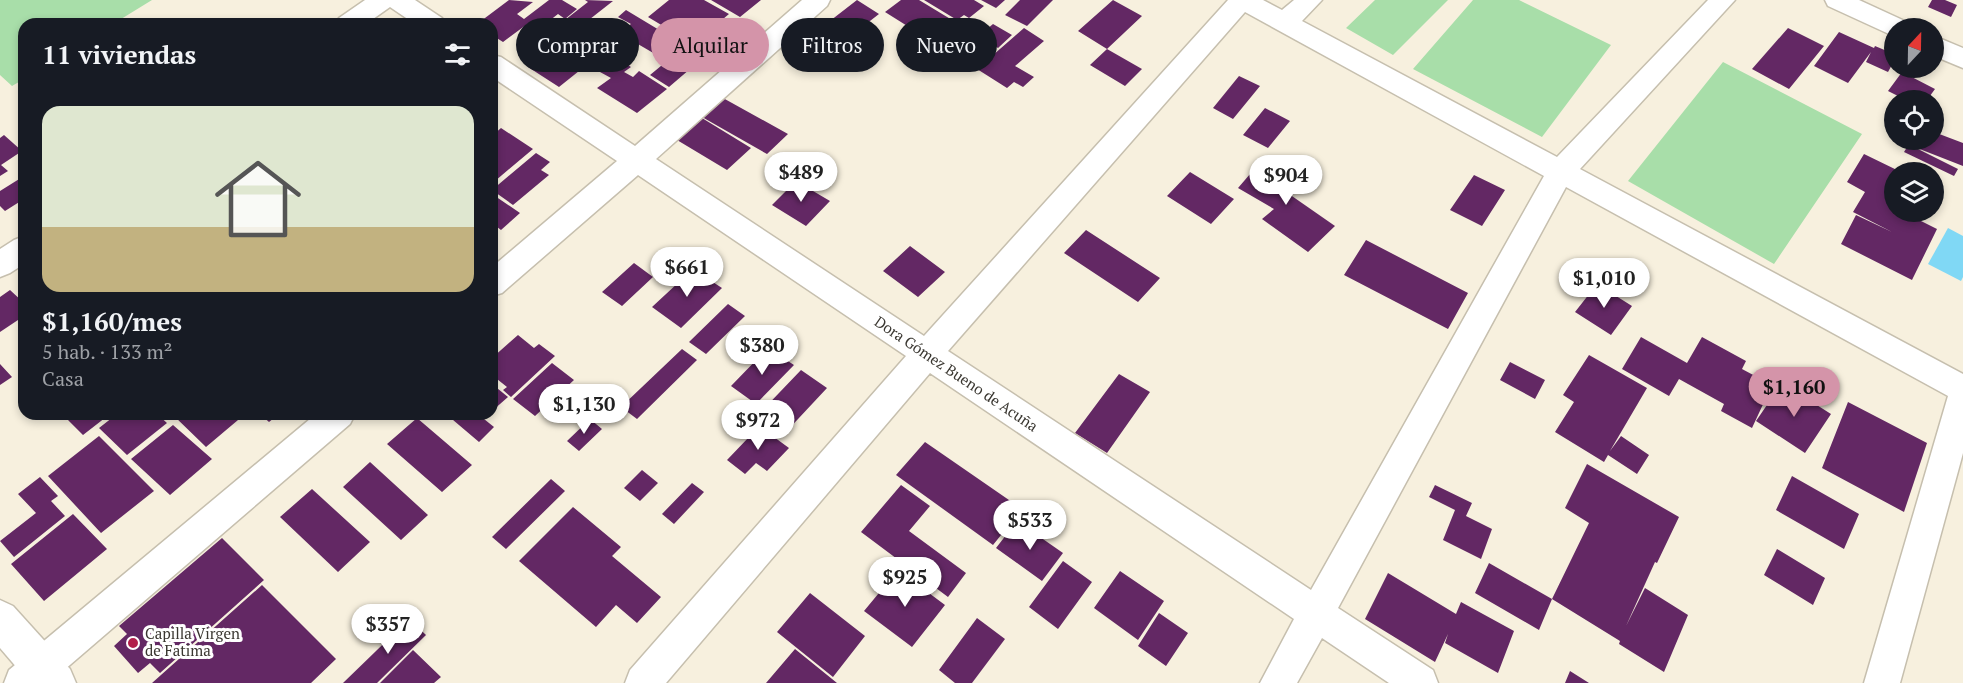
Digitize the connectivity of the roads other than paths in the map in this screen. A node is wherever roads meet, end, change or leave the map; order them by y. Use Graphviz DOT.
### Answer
graph roads {
  1 [pos="382,0"];
  2 [pos="397,0"];
  3 [pos="818,0"];
  4 [pos="1242,0"];
  5 [pos="1310,0"];
  6 [pos="1723,0"];
  7 [pos="1837,0"];
  8 [pos="356,18"];
  9 [pos="424,18"];
  10 [pos="1284,22"];
  11 [pos="1884,22"];
  12 [pos="1944,50"];
  13 [pos="1963,59"];
  14 [pos="498,68"];
  15 [pos="636,161"];
  16 [pos="1560,172"];
  17 [pos="18,252"];
  18 [pos="0,265"];
  19 [pos="498,279"];
  20 [pos="926,355"];
  21 [pos="1963,389"];
  22 [pos="1963,397"];
  23 [pos="332,420"];
  24 [pos="1317,614"];
  25 [pos="0,619"];
  26 [pos="40,678"];
  27 [pos="643,683"];
  28 [pos="1278,683"];
  29 [pos="1420,683"];
  30 [pos="1882,683"];
  1 -- 8 [label="street"];
  2 -- 9 [label="street"];
  3 -- 15 [label="street"];
  4 -- 10 [label="street"];
  4 -- 20 [label="street"];
  5 -- 10 [label="street"];
  6 -- 16 [label="street"];
  7 -- 11 [label="street"];
  10 -- 16 [label="street"];
  12 -- 13 [label="street"];
  14 -- 15 [label="street, Dora Gómez Bueno de Acuña"];
  15 -- 19 [label="street"];
  15 -- 20 [label="street, Dora Gómez Bueno de Acuña"];
  16 -- 21 [label="street"];
  16 -- 24 [label="street"];
  17 -- 18 [label="street"];
  20 -- 24 [label="street, Dora Gómez Bueno de Acuña"];
  20 -- 27 [label="street"];
  22 -- 30 [label="street"];
  23 -- 26 [label="street"];
  24 -- 28 [label="street"];
  24 -- 29 [label="street, Dora Gómez Bueno de Acuña"];
  25 -- 26 [label="street"];
}
